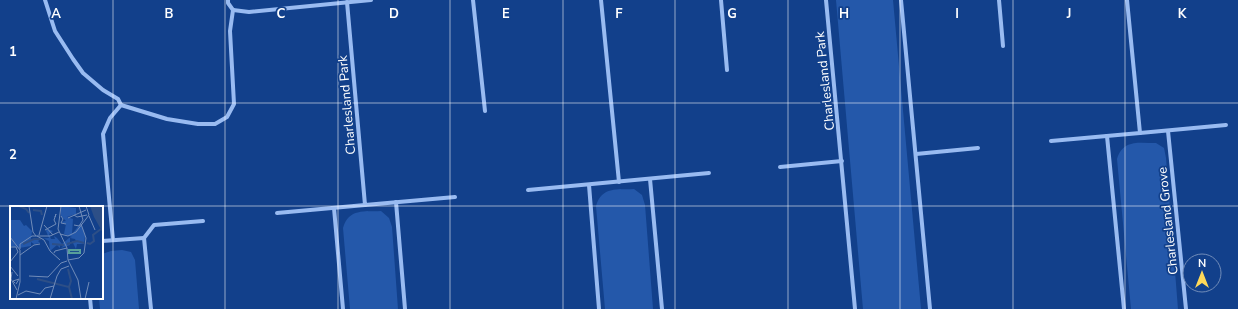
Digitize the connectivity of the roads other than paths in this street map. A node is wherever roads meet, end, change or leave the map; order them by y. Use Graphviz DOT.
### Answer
graph roads {
  1 [pos="45,0"];
  2 [pos="228,0"];
  3 [pos="371,0"];
  4 [pos="473,0"];
  5 [pos="601,0"];
  6 [pos="721,0"];
  7 [pos="826,0"];
  8 [pos="902,0"];
  9 [pos="999,0"];
  10 [pos="1127,0"];
  11 [pos="347,2"];
  12 [pos="233,10"];
  13 [pos="1003,46"];
  14 [pos="727,70"];
  15 [pos="121,105"];
  16 [pos="485,111"];
  17 [pos="1226,125"];
  18 [pos="1168,131"];
  19 [pos="1140,133"];
  20 [pos="1107,136"];
  21 [pos="1051,141"];
  22 [pos="978,148"];
  23 [pos="916,154"];
  24 [pos="842,161"];
  25 [pos="780,167"];
  26 [pos="709,173"];
  27 [pos="650,179"];
  28 [pos="619,182"];
  29 [pos="589,185"];
  30 [pos="528,190"];
  31 [pos="455,197"];
  32 [pos="396,202"];
  33 [pos="365,205"];
  34 [pos="334,208"];
  35 [pos="277,214"];
  36 [pos="203,220"];
  37 [pos="144,238"];
  38 [pos="113,240"];
  39 [pos="103,241"];
  40 [pos="90,299"];
  41 [pos="91,309"];
  42 [pos="151,309"];
  43 [pos="343,309"];
  44 [pos="405,309"];
  45 [pos="598,309"];
  46 [pos="662,309"];
  47 [pos="855,309"];
  48 [pos="930,309"];
  49 [pos="1124,309"];
  50 [pos="1186,309"];
  1 -- 15 [label="street"];
  2 -- 12 [label="street"];
  3 -- 11 [label="street"];
  4 -- 16 [label="street"];
  5 -- 28 [label="street"];
  6 -- 14 [label="street"];
  7 -- 24 [label="street, Charlesland Park"];
  8 -- 23 [label="street"];
  9 -- 13 [label="street"];
  10 -- 19 [label="street"];
  11 -- 12 [label="street"];
  11 -- 33 [label="street, Charlesland Park"];
  12 -- 15 [label="street"];
  15 -- 38 [label="street"];
  17 -- 18 [label="street"];
  18 -- 19 [label="street"];
  18 -- 50 [label="street, Charlesland Grove"];
  19 -- 20 [label="street"];
  20 -- 21 [label="street"];
  20 -- 49 [label="street"];
  22 -- 23 [label="street"];
  23 -- 48 [label="street"];
  24 -- 25 [label="street"];
  24 -- 47 [label="street, Charlesland Park"];
  26 -- 27 [label="street"];
  27 -- 28 [label="street"];
  27 -- 46 [label="street"];
  28 -- 29 [label="street"];
  29 -- 30 [label="street"];
  29 -- 45 [label="street"];
  31 -- 32 [label="street"];
  32 -- 33 [label="street"];
  32 -- 44 [label="street"];
  33 -- 34 [label="street"];
  34 -- 35 [label="street"];
  34 -- 43 [label="street"];
  36 -- 37 [label="street"];
  37 -- 38 [label="street"];
  37 -- 42 [label="street"];
  38 -- 39 [label="street"];
  40 -- 41 [label="street"];
}
